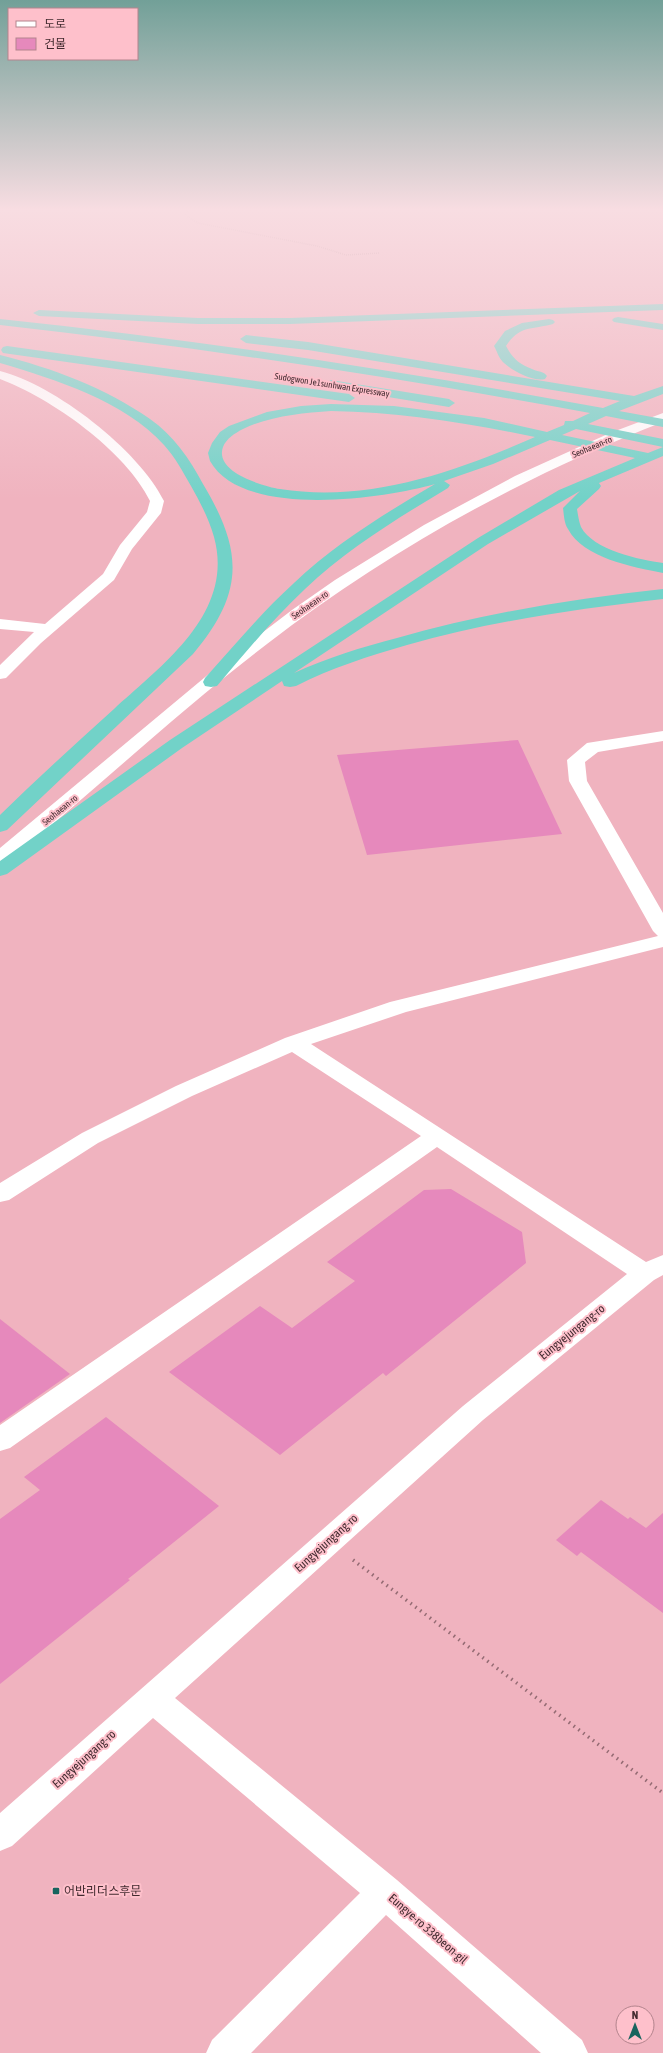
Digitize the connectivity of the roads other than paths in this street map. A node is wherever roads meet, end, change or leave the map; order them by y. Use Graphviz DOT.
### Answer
graph roads {
  1 [pos="663,308"];
  2 [pos="3,311"];
  3 [pos="24,312"];
  4 [pos="0,322"];
  5 [pos="663,327"];
  6 [pos="201,333"];
  7 [pos="232,337"];
  8 [pos="3,344"];
  9 [pos="113,352"];
  10 [pos="0,360"];
  11 [pos="244,371"];
  12 [pos="0,375"];
  13 [pos="604,394"];
  14 [pos="660,398"];
  15 [pos="460,405"];
  16 [pos="551,421"];
  17 [pos="484,422"];
  18 [pos="663,423"];
  19 [pos="663,443"];
  20 [pos="663,451"];
  21 [pos="663,460"];
  22 [pos="617,469"];
  23 [pos="466,471"];
  24 [pos="663,568"];
  25 [pos="663,594"];
  26 [pos="0,624"];
  27 [pos="48,629"];
  28 [pos="0,674"];
  29 [pos="210,682"];
  30 [pos="663,736"];
  31 [pos="176,744"];
  32 [pos="0,826"];
  33 [pos="0,858"];
  34 [pos="0,870"];
  35 [pos="663,931"];
  36 [pos="663,941"];
  37 [pos="292,1043"];
  38 [pos="437,1136"];
  39 [pos="0,1194"];
  40 [pos="654,1269"];
  41 [pos="0,1440"];
  42 [pos="152,1698"];
  43 [pos="0,1835"];
  44 [pos="386,1892"];
  45 [pos="225,2053"];
  46 [pos="569,2053"];
  1 -- 3 [label="highway"];
  2 -- 6 [label="highway"];
  4 -- 18 [label="highway, Sudogwon Je1sunhwan Expressway"];
  5 -- 13 [label="highway"];
  7 -- 13 [label="highway"];
  8 -- 9 [label="highway"];
  8 -- 17 [label="highway"];
  10 -- 32 [label="highway"];
  11 -- 15 [label="highway, Sudogwon Je1sunhwan Expressway"];
  12 -- 27 [label="street"];
  13 -- 14 [label="highway"];
  14 -- 23 [label="highway"];
  14 -- 29 [label="street, Seohaean-ro"];
  16 -- 19 [label="highway"];
  17 -- 21 [label="highway"];
  17 -- 23 [label="highway"];
  20 -- 22 [label="highway"];
  22 -- 24 [label="highway"];
  22 -- 31 [label="highway"];
  23 -- 29 [label="highway"];
  25 -- 31 [label="highway"];
  26 -- 27 [label="street"];
  27 -- 28 [label="street"];
  29 -- 33 [label="street, Seohaean-ro"];
  30 -- 35 [label="street"];
  31 -- 34 [label="highway"];
  36 -- 37 [label="street"];
  37 -- 38 [label="street"];
  37 -- 39 [label="street"];
  38 -- 40 [label="street"];
  38 -- 41 [label="street"];
  40 -- 42 [label="street, Eungyejungang-ro"];
  42 -- 43 [label="street, Eungyejungang-ro"];
  42 -- 44 [label="street"];
  44 -- 45 [label="street, Eungye-ro 338beon-gil"];
  44 -- 46 [label="street, Eungye-ro 338beon-gil"];
}
